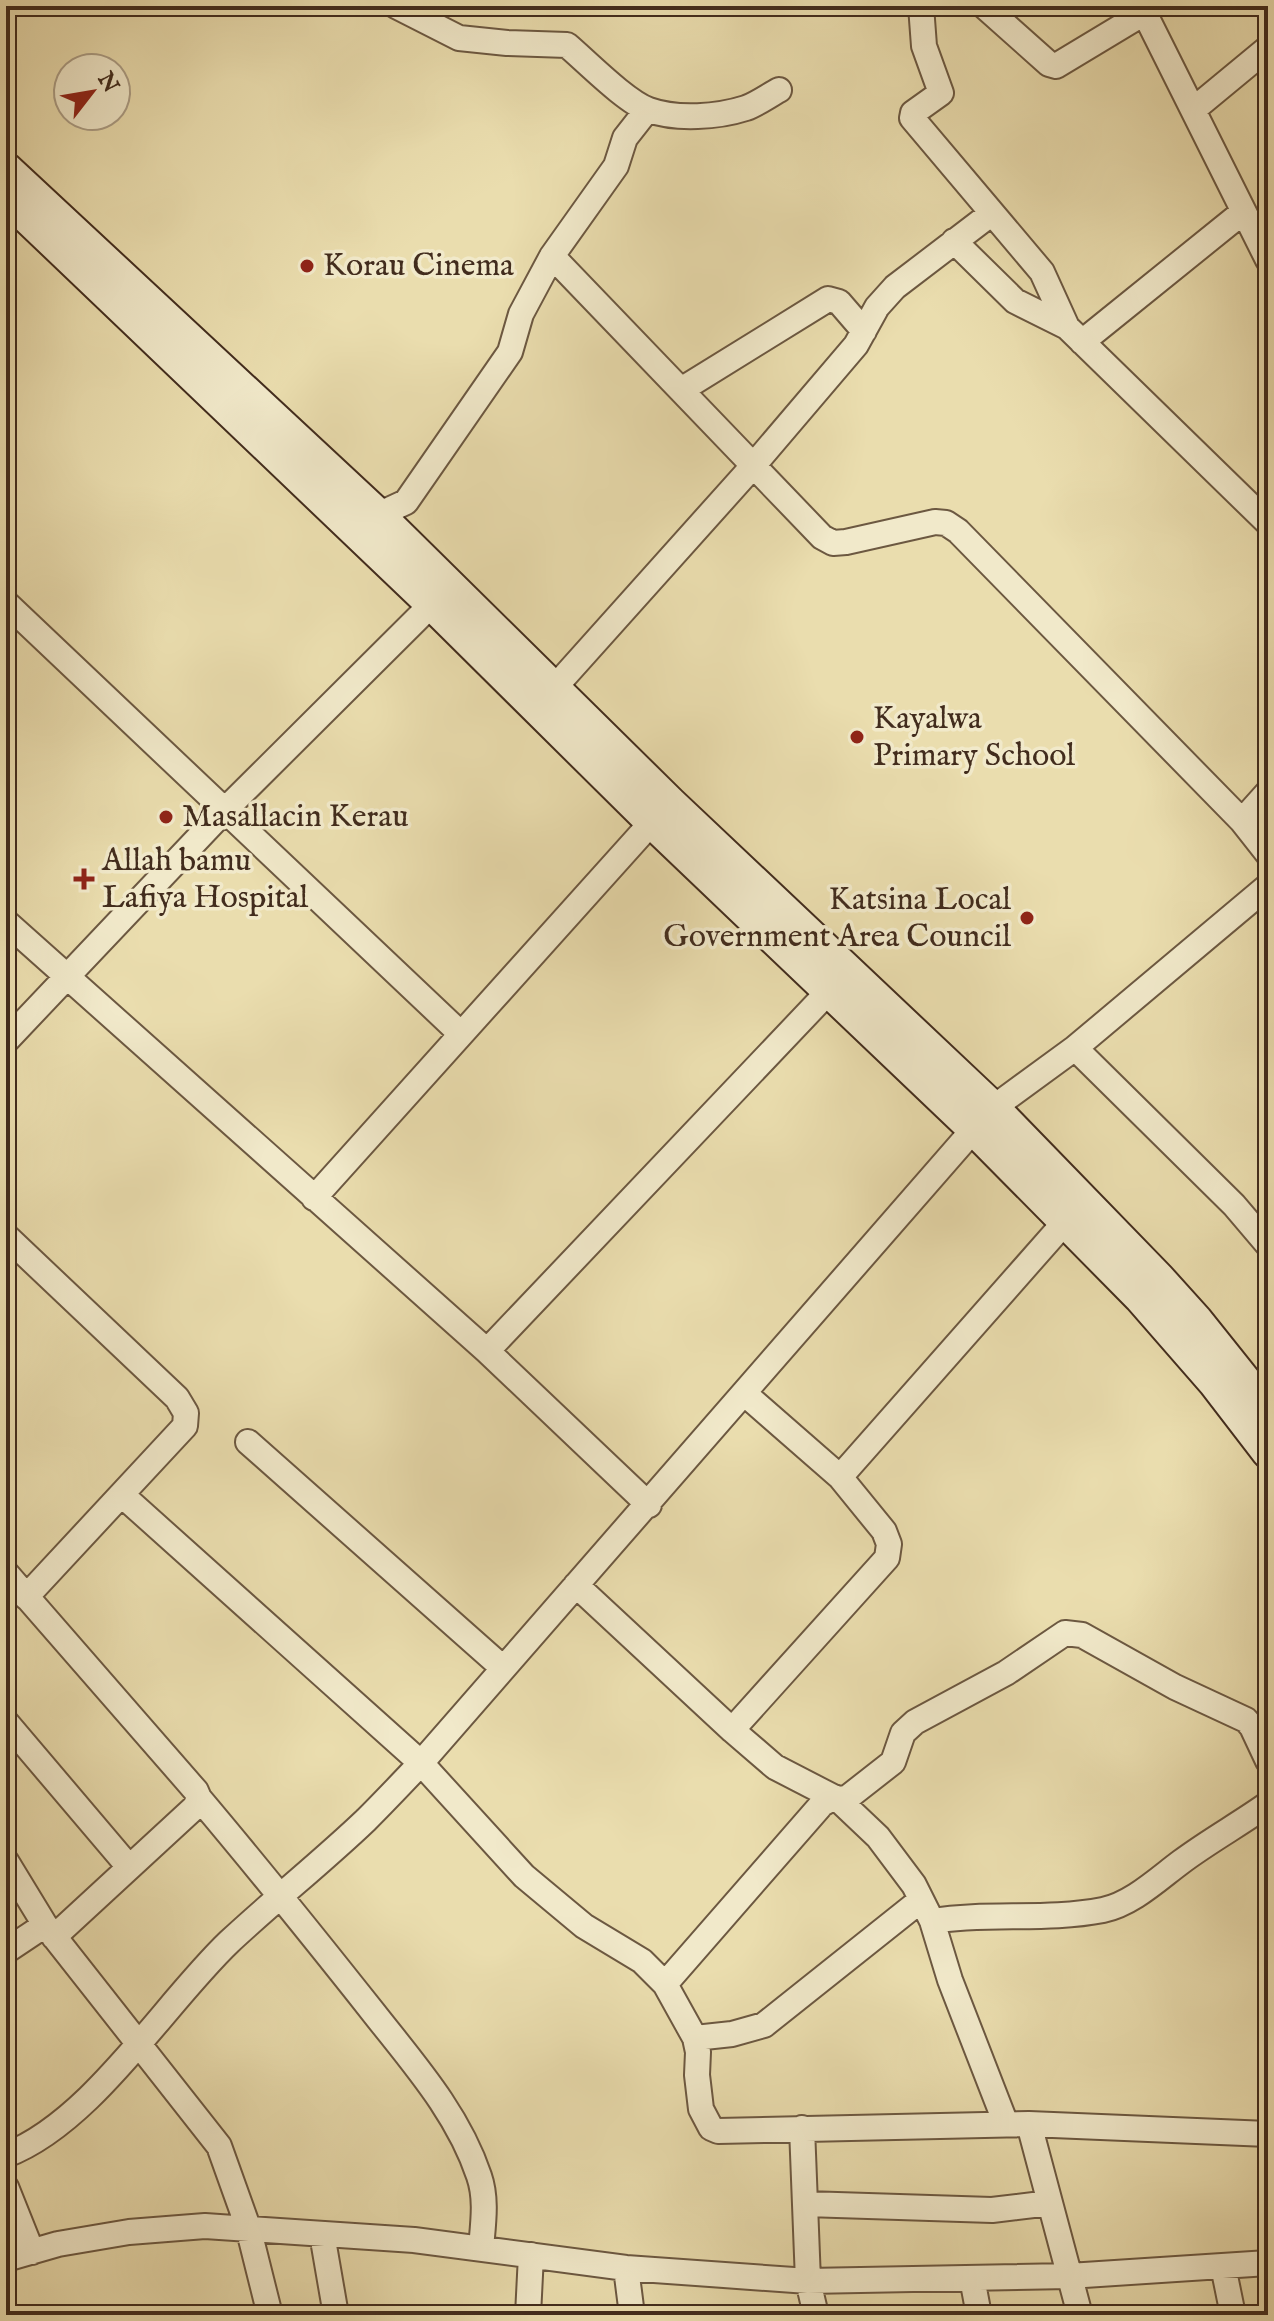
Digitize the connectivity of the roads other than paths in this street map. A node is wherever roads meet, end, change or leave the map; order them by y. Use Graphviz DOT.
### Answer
graph roads {
  1 [pos="396,6"];
  2 [pos="921,6"];
  3 [pos="984,6"];
  4 [pos="1142,9"];
  5 [pos="1268,48"];
  6 [pos="779,90"];
  7 [pos="647,110"];
  8 [pos="1193,110"];
  9 [pos="6,169"];
  10 [pos="6,197"];
  11 [pos="1243,212"];
  12 [pos="992,213"];
  13 [pos="954,241"];
  14 [pos="552,256"];
  15 [pos="1268,260"];
  16 [pos="864,331"];
  17 [pos="1074,334"];
  18 [pos="681,390"];
  19 [pos="753,466"];
  20 [pos="378,515"];
  21 [pos="1268,523"];
  22 [pos="6,603"];
  23 [pos="432,604"];
  24 [pos="555,687"];
  25 [pos="1268,792"];
  26 [pos="224,811"];
  27 [pos="1242,821"];
  28 [pos="652,822"];
  29 [pos="1268,854"];
  30 [pos="1268,886"];
  31 [pos="6,922"];
  32 [pos="65,977"];
  33 [pos="830,990"];
  34 [pos="461,1034"];
  35 [pos="6,1041"];
  36 [pos="1075,1048"];
  37 [pos="983,1119"];
  38 [pos="314,1198"];
  39 [pos="1065,1222"];
  40 [pos="6,1236"];
  41 [pos="1268,1245"];
  42 [pos="487,1351"];
  43 [pos="745,1394"];
  44 [pos="1268,1410"];
  45 [pos="248,1442"];
  46 [pos="1268,1452"];
  47 [pos="840,1477"];
  48 [pos="122,1495"];
  49 [pos="649,1505"];
  50 [pos="6,1573"];
  51 [pos="576,1585"];
  52 [pos="26,1597"];
  53 [pos="503,1668"];
  54 [pos="6,1722"];
  55 [pos="732,1730"];
  56 [pos="1268,1761"];
  57 [pos="421,1763"];
  58 [pos="199,1798"];
  59 [pos="839,1800"];
  60 [pos="1268,1804"];
  61 [pos="6,1861"];
  62 [pos="129,1867"];
  63 [pos="281,1895"];
  64 [pos="926,1911"];
  65 [pos="50,1931"];
  66 [pos="6,1951"];
  67 [pos="665,1984"];
  68 [pos="695,2038"];
  69 [pos="139,2044"];
  70 [pos="1018,2124"];
  71 [pos="802,2128"];
  72 [pos="1268,2134"];
  73 [pos="6,2155"];
  74 [pos="6,2187"];
  75 [pos="1050,2203"];
  76 [pos="806,2204"];
  77 [pos="248,2227"];
  78 [pos="322,2234"];
  79 [pos="481,2248"];
  80 [pos="32,2252"];
  81 [pos="531,2255"];
  82 [pos="6,2259"];
  83 [pos="1268,2263"];
  84 [pos="1223,2266"];
  85 [pos="626,2268"];
  86 [pos="1069,2276"];
  87 [pos="972,2278"];
  88 [pos="808,2281"];
  89 [pos="270,2315"];
  90 [pos="336,2315"];
  91 [pos="528,2315"];
  92 [pos="632,2315"];
  93 [pos="816,2315"];
  94 [pos="979,2315"];
  95 [pos="1080,2315"];
  96 [pos="1233,2315"];
  1 -- 7 [label="street"];
  2 -- 12 [label="street"];
  3 -- 4 [label="street"];
  4 -- 8 [label="street"];
  5 -- 8 [label="street"];
  6 -- 7 [label="street"];
  7 -- 14 [label="street"];
  8 -- 11 [label="street"];
  9 -- 20 [label="main road"];
  10 -- 23 [label="main road"];
  11 -- 15 [label="street"];
  11 -- 17 [label="street"];
  12 -- 13 [label="street"];
  12 -- 17 [label="street"];
  13 -- 16 [label="street"];
  13 -- 17 [label="street"];
  14 -- 18 [label="street"];
  14 -- 20 [label="street"];
  16 -- 18 [label="street"];
  16 -- 19 [label="street"];
  17 -- 21 [label="street"];
  18 -- 19 [label="street"];
  19 -- 24 [label="street"];
  19 -- 27 [label="street"];
  20 -- 24 [label="main road"];
  22 -- 26 [label="street"];
  23 -- 26 [label="street"];
  23 -- 28 [label="main road"];
  24 -- 37 [label="main road"];
  25 -- 27 [label="street"];
  26 -- 32 [label="street"];
  26 -- 34 [label="street"];
  27 -- 29 [label="street"];
  28 -- 33 [label="main road"];
  28 -- 34 [label="street"];
  30 -- 36 [label="street"];
  31 -- 32 [label="street"];
  32 -- 35 [label="street"];
  32 -- 38 [label="street"];
  33 -- 37 [label="main road"];
  33 -- 42 [label="street"];
  34 -- 38 [label="street"];
  36 -- 37 [label="street"];
  36 -- 41 [label="street"];
  37 -- 39 [label="main road"];
  37 -- 43 [label="street"];
  37 -- 44 [label="main road"];
  38 -- 42 [label="street"];
  39 -- 46 [label="main road"];
  39 -- 47 [label="street"];
  40 -- 48 [label="street"];
  42 -- 49 [label="street"];
  43 -- 47 [label="street"];
  43 -- 49 [label="street"];
  45 -- 53 [label="street"];
  47 -- 55 [label="street"];
  48 -- 52 [label="street"];
  48 -- 57 [label="street"];
  49 -- 51 [label="street"];
  50 -- 52 [label="street"];
  51 -- 53 [label="street"];
  51 -- 55 [label="street"];
  52 -- 58 [label="street"];
  53 -- 57 [label="street"];
  54 -- 62 [label="street"];
  55 -- 59 [label="street"];
  56 -- 59 [label="street"];
  57 -- 63 [label="street"];
  57 -- 67 [label="street"];
  58 -- 62 [label="street"];
  58 -- 63 [label="street"];
  59 -- 64 [label="street"];
  59 -- 67 [label="street"];
  60 -- 64 [label="street"];
  61 -- 65 [label="street"];
  62 -- 65 [label="street"];
  63 -- 69 [label="street"];
  63 -- 79 [label="street"];
  64 -- 68 [label="street"];
  64 -- 70 [label="street"];
  65 -- 66 [label="street"];
  65 -- 69 [label="street"];
  67 -- 68 [label="street"];
  68 -- 71 [label="street"];
  69 -- 73 [label="street"];
  69 -- 77 [label="street"];
  70 -- 71 [label="street"];
  70 -- 72 [label="street"];
  70 -- 75 [label="street"];
  71 -- 76 [label="street"];
  74 -- 80 [label="street"];
  75 -- 76 [label="street"];
  75 -- 86 [label="street"];
  76 -- 88 [label="street"];
  77 -- 78 [label="street"];
  77 -- 80 [label="street"];
  77 -- 89 [label="street"];
  78 -- 79 [label="street"];
  78 -- 90 [label="street"];
  79 -- 81 [label="street"];
  80 -- 82 [label="street"];
  81 -- 85 [label="street"];
  81 -- 91 [label="street"];
  83 -- 84 [label="street"];
  84 -- 86 [label="street"];
  84 -- 96 [label="street"];
  85 -- 88 [label="street"];
  85 -- 92 [label="street"];
  86 -- 87 [label="street"];
  86 -- 95 [label="street"];
  87 -- 88 [label="street"];
  87 -- 94 [label="street"];
  88 -- 93 [label="street"];
}
